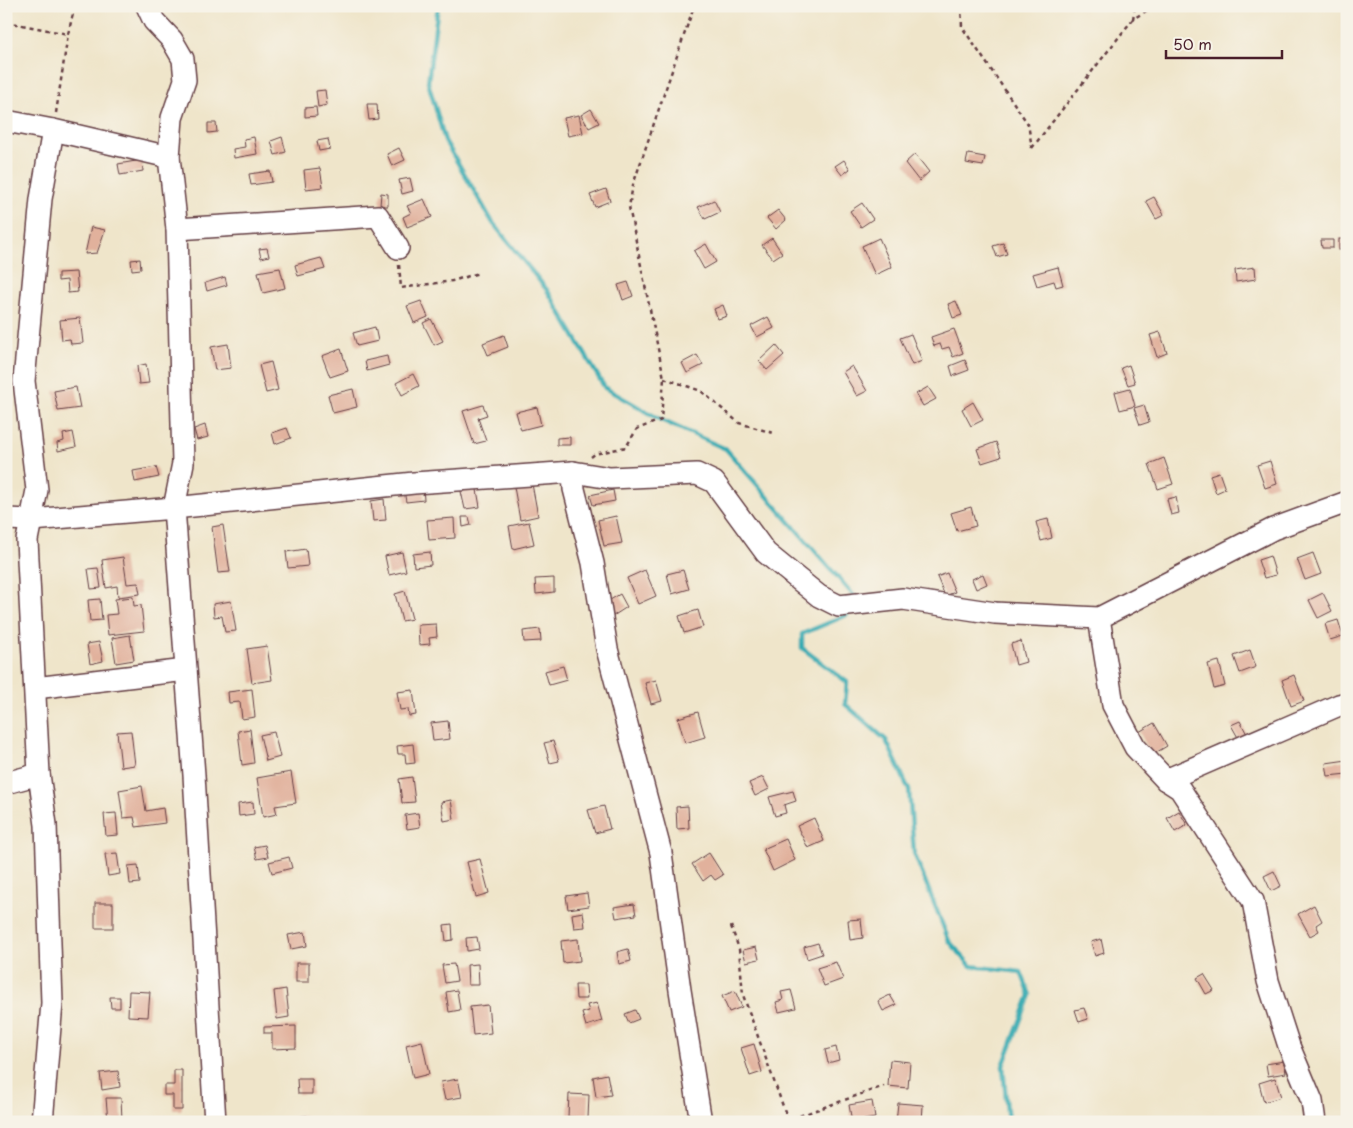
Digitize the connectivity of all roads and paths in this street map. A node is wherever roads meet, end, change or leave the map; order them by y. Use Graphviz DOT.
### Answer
graph roads {
  1 [pos="75,6"];
  2 [pos="147,6"];
  3 [pos="694,6"];
  4 [pos="961,6"];
  5 [pos="1135,6"];
  6 [pos="1154,6"];
  7 [pos="1133,19"];
  8 [pos="6,22"];
  9 [pos="68,34"];
  10 [pos="6,122"];
  11 [pos="53,130"];
  12 [pos="169,157"];
  13 [pos="177,229"];
  14 [pos="398,248"];
  15 [pos="479,273"];
  16 [pos="664,378"];
  17 [pos="774,433"];
  18 [pos="573,472"];
  19 [pos="1347,502"];
  20 [pos="174,508"];
  21 [pos="6,519"];
  22 [pos="32,520"];
  23 [pos="1098,618"];
  24 [pos="186,670"];
  25 [pos="35,688"];
  26 [pos="1347,703"];
  27 [pos="39,774"];
  28 [pos="1166,780"];
  29 [pos="6,783"];
  30 [pos="731,926"];
  31 [pos="884,1086"];
  32 [pos="42,1122"];
  33 [pos="215,1122"];
  34 [pos="701,1122"];
  35 [pos="1316,1122"];
  1 -- 9 [label="path"];
  2 -- 12 [label="street"];
  3 -- 16 [label="path"];
  4 -- 7 [label="path"];
  5 -- 7 [label="path"];
  6 -- 7 [label="path"];
  8 -- 9 [label="path"];
  9 -- 11 [label="path"];
  10 -- 11 [label="street"];
  11 -- 12 [label="street"];
  11 -- 22 [label="street"];
  12 -- 13 [label="street"];
  13 -- 14 [label="street"];
  13 -- 20 [label="street"];
  14 -- 15 [label="path"];
  16 -- 17 [label="path"];
  16 -- 18 [label="path"];
  18 -- 20 [label="street"];
  18 -- 23 [label="street"];
  18 -- 34 [label="street"];
  19 -- 23 [label="street"];
  20 -- 22 [label="street"];
  20 -- 24 [label="street"];
  21 -- 22 [label="street"];
  22 -- 25 [label="street"];
  23 -- 28 [label="street"];
  24 -- 25 [label="street"];
  24 -- 33 [label="street"];
  25 -- 27 [label="street"];
  26 -- 28 [label="street"];
  27 -- 29 [label="street"];
  27 -- 32 [label="street"];
  28 -- 35 [label="street"];
  30 -- 31 [label="path"];
}
